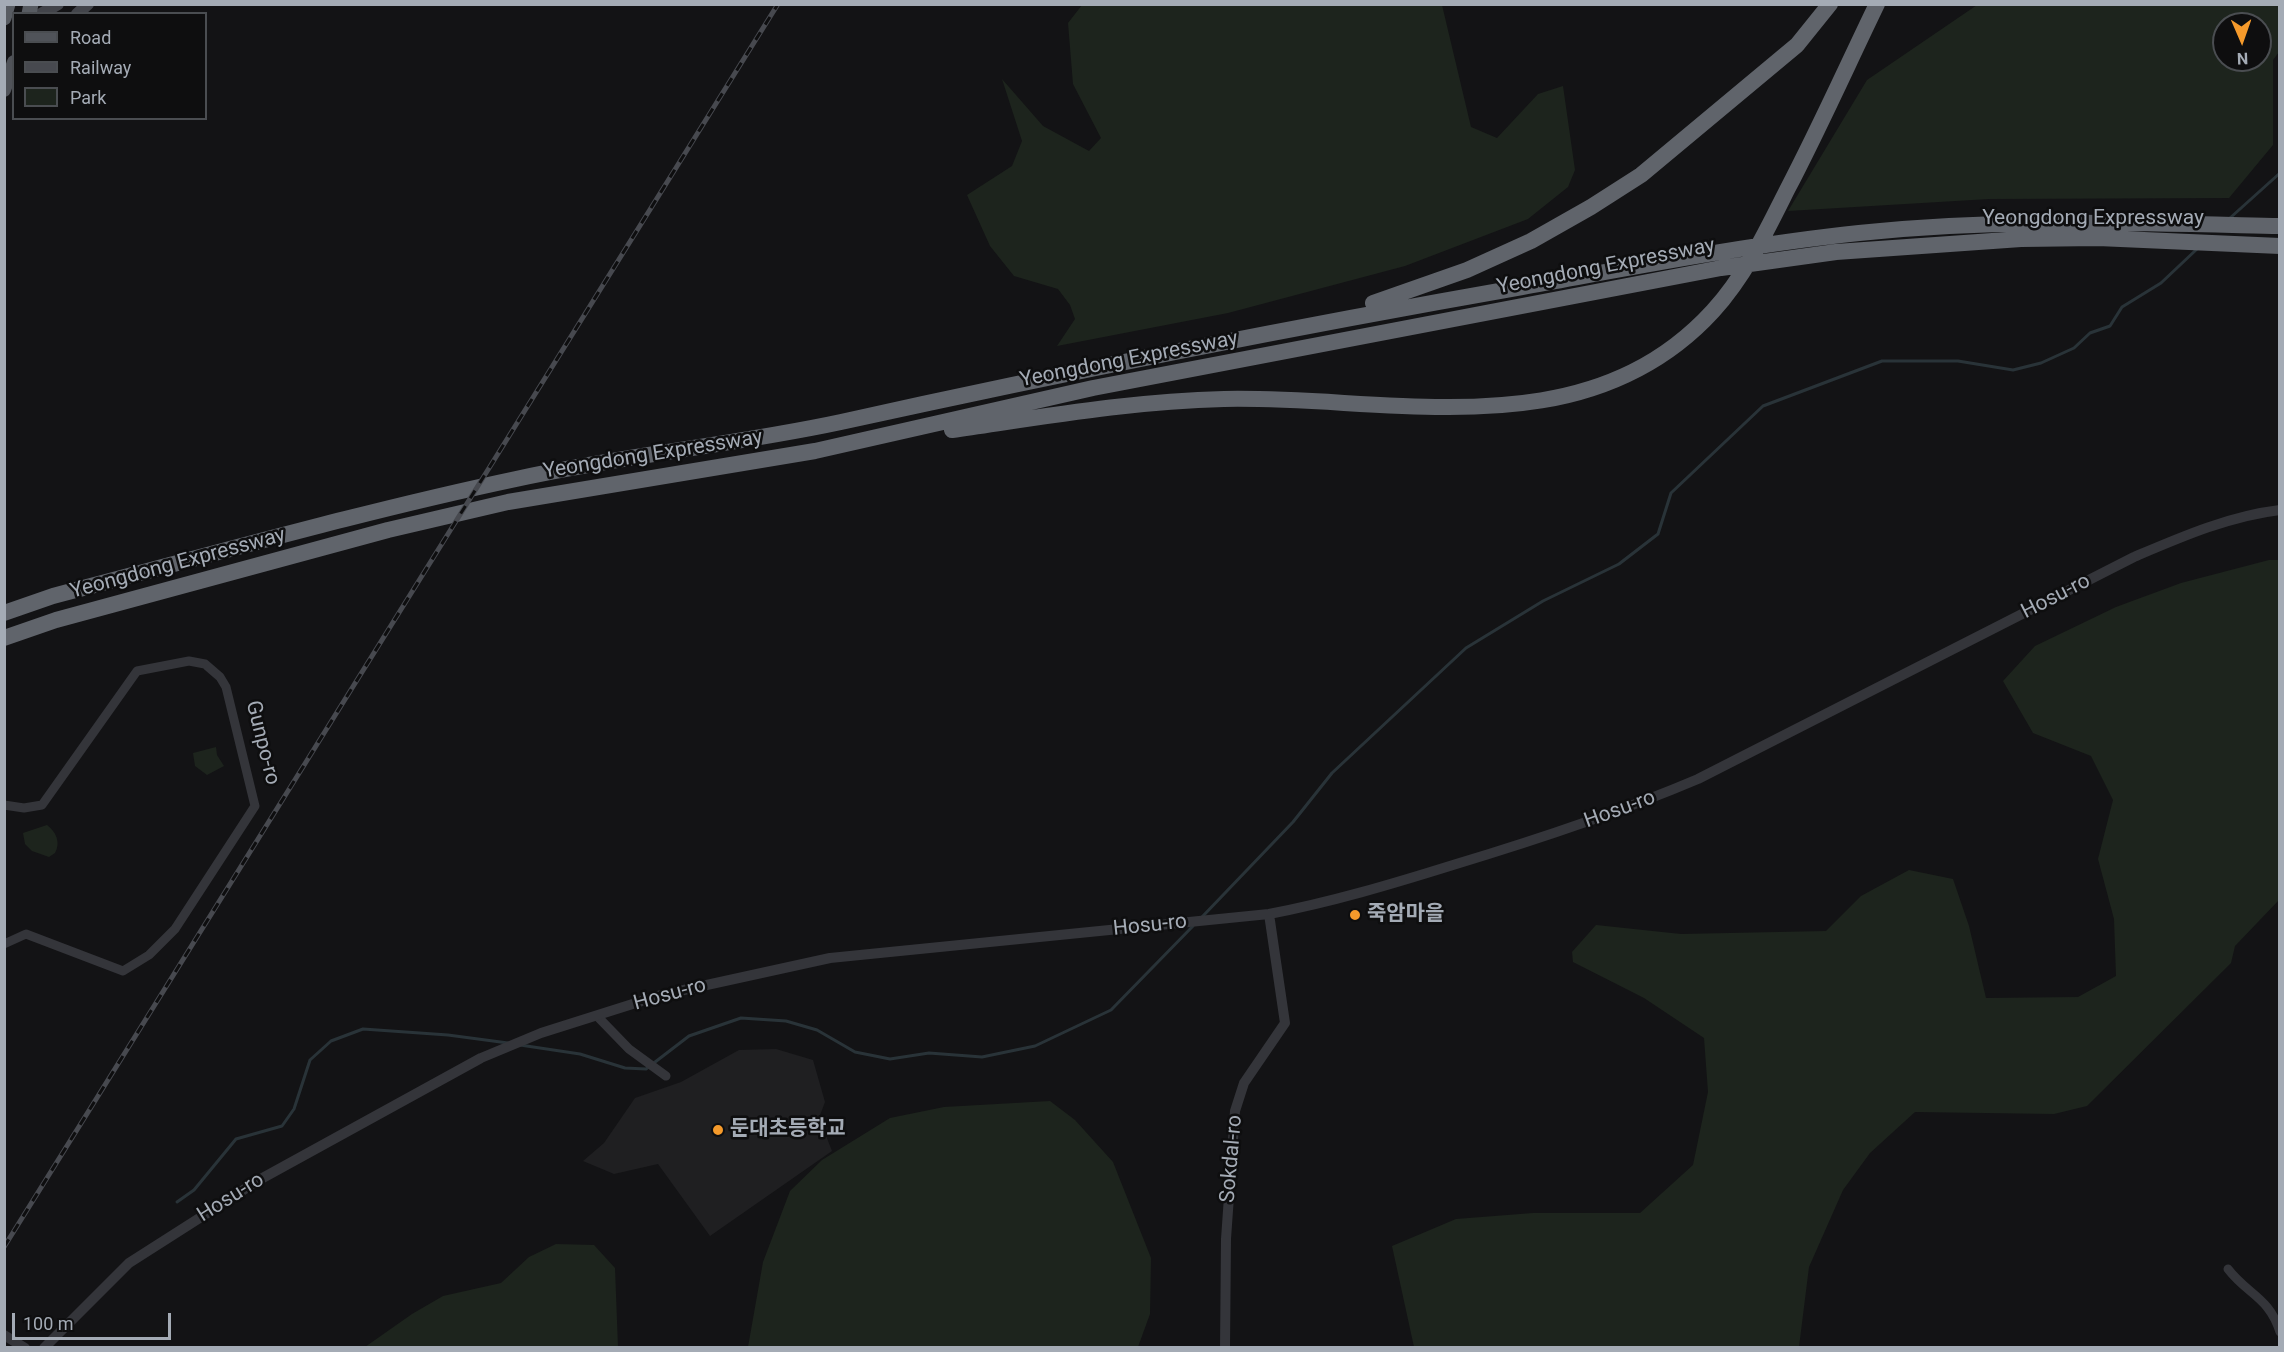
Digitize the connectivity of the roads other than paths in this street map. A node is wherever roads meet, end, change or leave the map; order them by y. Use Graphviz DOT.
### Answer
graph roads {
  1 [pos="8,4"];
  2 [pos="58,4"];
  3 [pos="1830,4"];
  4 [pos="1877,4"];
  5 [pos="44,12"];
  6 [pos="4,19"];
  7 [pos="12,68"];
  8 [pos="4,91"];
  9 [pos="2280,226"];
  10 [pos="2273,245"];
  11 [pos="1320,322"];
  12 [pos="814,451"];
  13 [pos="2280,510"];
  14 [pos="4,613"];
  15 [pos="4,638"];
  16 [pos="4,805"];
  17 [pos="1269,914"];
  18 [pos="4,944"];
  19 [pos="597,1016"];
  20 [pos="666,1076"];
  21 [pos="2228,1269"];
  22 [pos="2280,1332"];
  23 [pos="4,1335"];
  24 [pos="25,1347"];
  25 [pos="44,1347"];
  26 [pos="1225,1347"];
  1 -- 6 [label="highway"];
  2 -- 5 [label="main road"];
  3 -- 11 [label="highway"];
  4 -- 12 [label="highway"];
  7 -- 8 [label="main road"];
  9 -- 11 [label="highway, Yeongdong Expressway"];
  10 -- 12 [label="highway, Yeongdong Expressway"];
  11 -- 14 [label="highway, Yeongdong Expressway"];
  12 -- 15 [label="highway, Yeongdong Expressway"];
  13 -- 17 [label="street, Hosu-ro"];
  16 -- 18 [label="street, Gunpo-ro"];
  17 -- 19 [label="street, Hosu-ro"];
  17 -- 26 [label="street, Sokdal-ro"];
  19 -- 20 [label="street"];
  19 -- 25 [label="street, Hosu-ro"];
  21 -- 22 [label="street"];
  23 -- 24 [label="street"];
}
